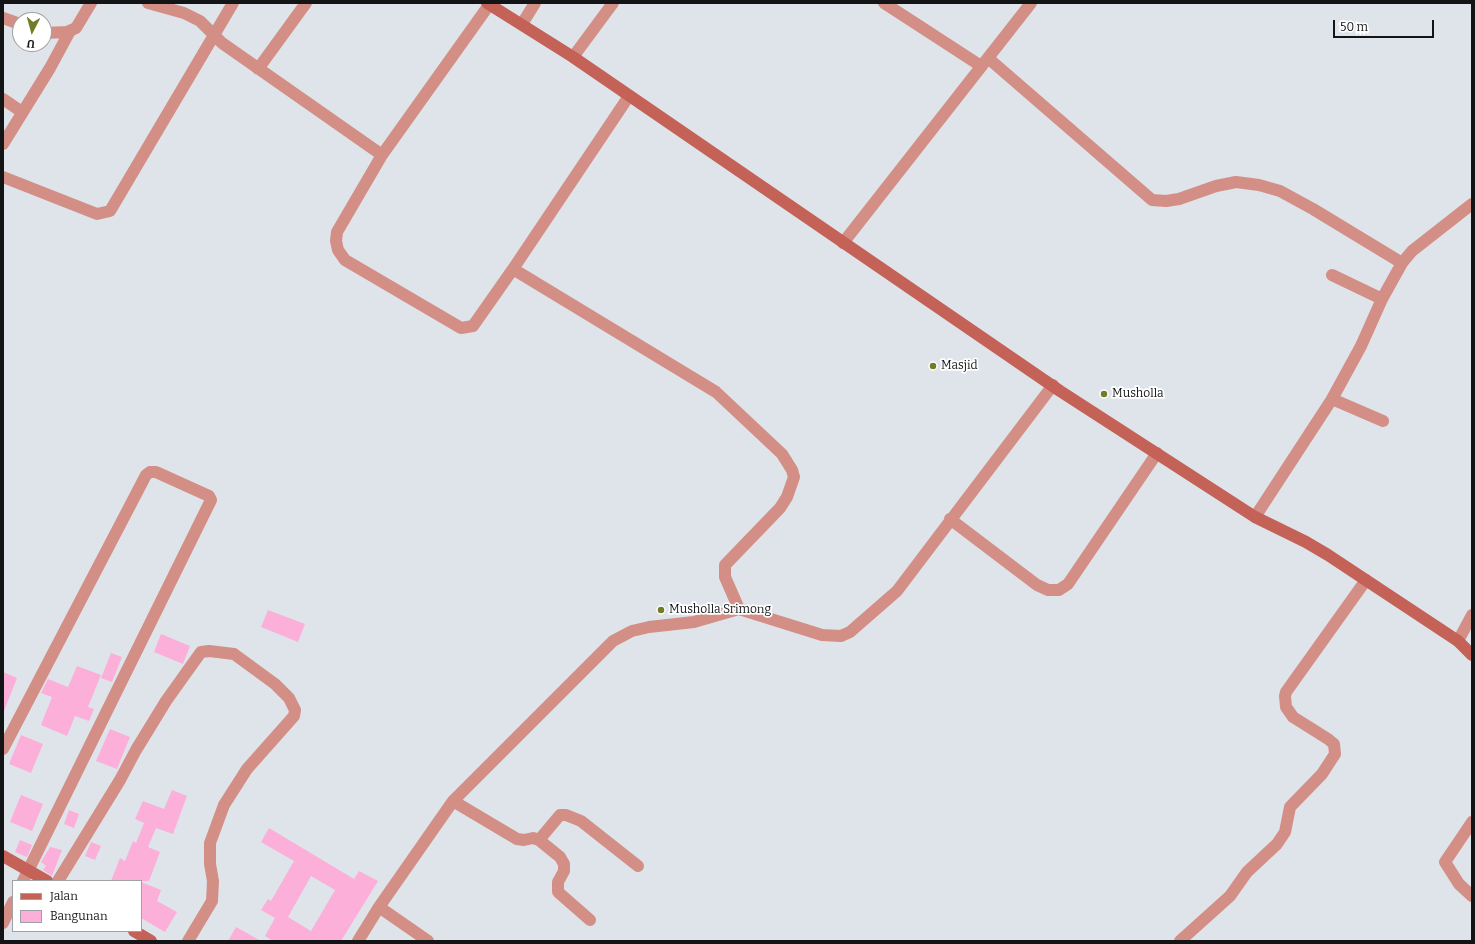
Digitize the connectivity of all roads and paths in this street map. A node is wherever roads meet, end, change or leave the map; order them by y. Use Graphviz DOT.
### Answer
graph roads {
  1 [pos="92,3"];
  2 [pos="148,3"];
  3 [pos="233,3"];
  4 [pos="306,3"];
  5 [pos="535,3"];
  6 [pos="614,3"];
  7 [pos="884,3"];
  8 [pos="1031,3"];
  9 [pos="488,4"];
  10 [pos="522,24"];
  11 [pos="70,31"];
  12 [pos="52,32"];
  13 [pos="215,36"];
  14 [pos="573,57"];
  15 [pos="985,62"];
  16 [pos="258,69"];
  17 [pos="629,96"];
  18 [pos="3,99"];
  19 [pos="22,112"];
  20 [pos="3,144"];
  21 [pos="382,155"];
  22 [pos="3,177"];
  23 [pos="1472,204"];
  24 [pos="843,242"];
  25 [pos="1402,263"];
  26 [pos="513,269"];
  27 [pos="1332,275"];
  28 [pos="1382,299"];
  29 [pos="1053,385"];
  30 [pos="1332,399"];
  31 [pos="1383,421"];
  32 [pos="1156,453"];
  33 [pos="1255,517"];
  34 [pos="950,519"];
  35 [pos="1366,580"];
  36 [pos="739,609"];
  37 [pos="1472,615"];
  38 [pos="1458,640"];
  39 [pos="1472,655"];
  40 [pos="3,749"];
  41 [pos="453,800"];
  42 [pos="1472,822"];
  43 [pos="539,840"];
  44 [pos="3,856"];
  45 [pos="638,866"];
  46 [pos="25,876"];
  47 [pos="43,880"];
  48 [pos="59,880"];
  49 [pos="1472,896"];
  50 [pos="12,904"];
  51 [pos="379,907"];
  52 [pos="590,920"];
  53 [pos="3,923"];
  54 [pos="136,932"];
  55 [pos="151,941"];
  56 [pos="188,941"];
  57 [pos="358,941"];
  58 [pos="428,941"];
  59 [pos="1180,941"];
  1 -- 11 [label="street"];
  2 -- 13 [label="street"];
  3 -- 13 [label="street"];
  4 -- 16 [label="street"];
  5 -- 10 [label="street"];
  6 -- 14 [label="street"];
  7 -- 15 [label="street"];
  8 -- 15 [label="street"];
  9 -- 10 [label="street"];
  9 -- 21 [label="street"];
  10 -- 14 [label="street"];
  11 -- 12 [label="street"];
  11 -- 19 [label="street"];
  13 -- 16 [label="street"];
  13 -- 22 [label="street"];
  14 -- 17 [label="street"];
  15 -- 24 [label="street"];
  15 -- 25 [label="street"];
  16 -- 21 [label="street"];
  17 -- 24 [label="street"];
  17 -- 26 [label="street"];
  18 -- 19 [label="street"];
  19 -- 20 [label="street"];
  21 -- 26 [label="street"];
  23 -- 25 [label="street"];
  24 -- 29 [label="street"];
  25 -- 28 [label="street"];
  26 -- 36 [label="street"];
  27 -- 28 [label="street"];
  28 -- 30 [label="street"];
  29 -- 32 [label="street"];
  29 -- 34 [label="street"];
  30 -- 31 [label="street"];
  30 -- 33 [label="street"];
  32 -- 33 [label="street"];
  32 -- 34 [label="street"];
  33 -- 35 [label="street"];
  34 -- 36 [label="street"];
  35 -- 38 [label="street"];
  35 -- 59 [label="street"];
  36 -- 41 [label="street"];
  37 -- 38 [label="street"];
  38 -- 39 [label="street"];
  40 -- 46 [label="street"];
  41 -- 43 [label="street"];
  41 -- 51 [label="street"];
  42 -- 49 [label="street"];
  43 -- 45 [label="street"];
  43 -- 52 [label="street"];
  44 -- 46 [label="street"];
  46 -- 47 [label="street"];
  48 -- 56 [label="street"];
  50 -- 53 [label="street"];
  51 -- 57 [label="street"];
  51 -- 58 [label="street"];
  54 -- 55 [label="street"];
}
